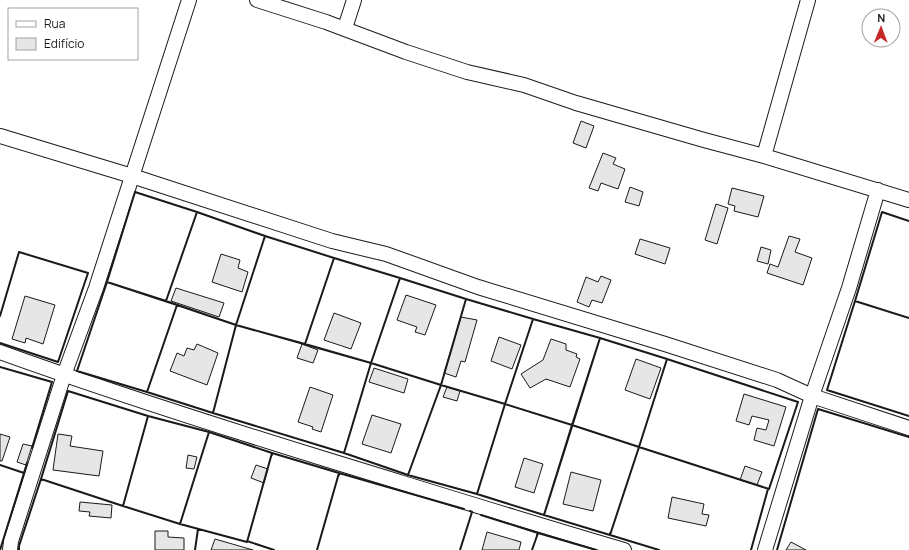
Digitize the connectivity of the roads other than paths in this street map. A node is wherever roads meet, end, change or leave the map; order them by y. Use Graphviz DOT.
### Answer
graph roads {
  1 [pos="189,0"];
  2 [pos="257,0"];
  3 [pos="354,0"];
  4 [pos="808,0"];
  5 [pos="345,28"];
  6 [pos="0,136"];
  7 [pos="764,156"];
  8 [pos="132,176"];
  9 [pos="878,190"];
  10 [pos="909,200"];
  11 [pos="0,352"];
  12 [pos="64,375"];
  13 [pos="812,396"];
  14 [pos="909,428"];
  15 [pos="10,550"];
  16 [pos="624,550"];
  17 [pos="765,550"];
  1 -- 8 [label="street"];
  2 -- 5 [label="street"];
  3 -- 5 [label="street"];
  4 -- 7 [label="street"];
  5 -- 7 [label="street"];
  6 -- 8 [label="street"];
  7 -- 9 [label="street"];
  8 -- 12 [label="street"];
  8 -- 13 [label="street"];
  9 -- 10 [label="street"];
  9 -- 13 [label="street"];
  11 -- 12 [label="street"];
  12 -- 15 [label="street"];
  12 -- 16 [label="street"];
  13 -- 14 [label="street"];
  13 -- 17 [label="street"];
}
